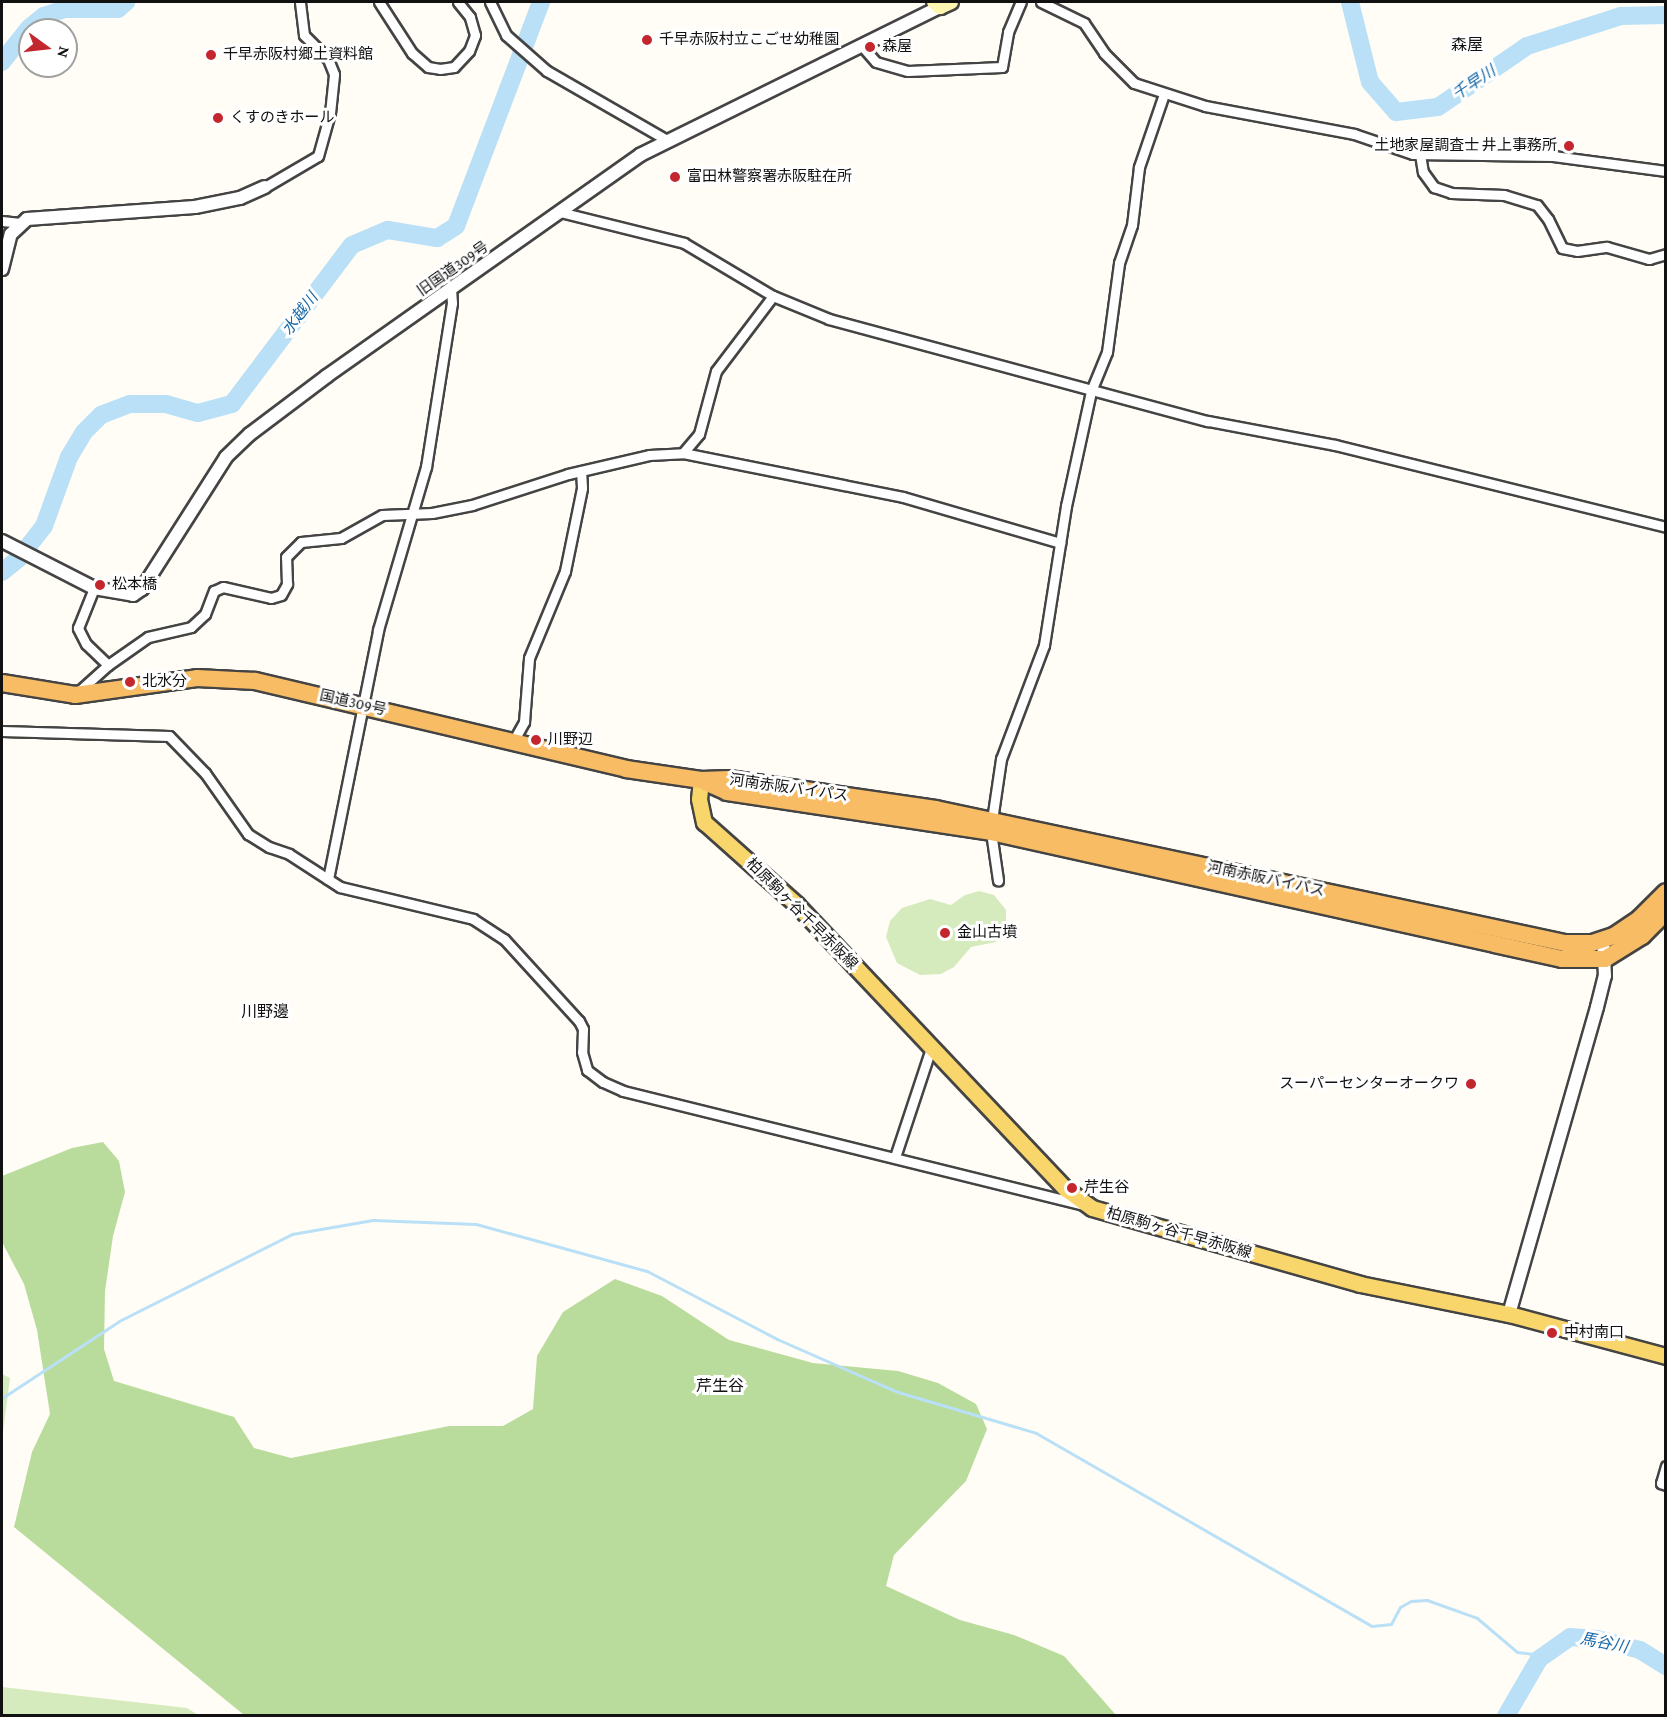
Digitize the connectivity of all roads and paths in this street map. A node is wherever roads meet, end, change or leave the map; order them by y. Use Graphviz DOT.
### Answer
graph roads {
  1 [pos="300,2"];
  2 [pos="379,2"];
  3 [pos="458,2"];
  4 [pos="490,2"];
  5 [pos="1021,2"];
  6 [pos="1041,2"];
  7 [pos="942,3"];
  8 [pos="862,46"];
  9 [pos="1164,94"];
  10 [pos="667,140"];
  11 [pos="1420,154"];
  12 [pos="1665,171"];
  13 [pos="266,187"];
  14 [pos="560,212"];
  15 [pos="2,221"];
  16 [pos="20,223"];
  17 [pos="1665,254"];
  18 [pos="2,269"];
  19 [pos="451,289"];
  20 [pos="773,296"];
  21 [pos="1091,391"];
  22 [pos="683,453"];
  23 [pos="581,471"];
  24 [pos="413,512"];
  25 [pos="1665,527"];
  26 [pos="2,541"];
  27 [pos="1060,543"];
  28 [pos="94,588"];
  29 [pos="108,665"];
  30 [pos="2,683"];
  31 [pos="75,694"];
  32 [pos="363,706"];
  33 [pos="2,730"];
  34 [pos="514,740"];
  35 [pos="701,780"];
  36 [pos="992,826"];
  37 [pos="328,879"];
  38 [pos="998,880"];
  39 [pos="1665,892"];
  40 [pos="1665,912"];
  41 [pos="1603,939"];
  42 [pos="1605,959"];
  43 [pos="931,1048"];
  44 [pos="896,1157"];
  45 [pos="1092,1208"];
  46 [pos="1509,1314"];
  47 [pos="1665,1356"];
  48 [pos="1665,1466"];
  49 [pos="1665,1485"];
  1 -- 13 [label="street"];
  2 -- 3 [label="street"];
  4 -- 10 [label="street"];
  5 -- 8 [label="street"];
  6 -- 9 [label="street"];
  7 -- 8 [label="street, 旧国道309号"];
  8 -- 10 [label="street, 旧国道309号"];
  9 -- 11 [label="street"];
  9 -- 21 [label="street"];
  10 -- 14 [label="street, 旧国道309号"];
  11 -- 12 [label="street"];
  11 -- 17 [label="street"];
  13 -- 16 [label="street"];
  14 -- 19 [label="street, 旧国道309号"];
  14 -- 20 [label="street"];
  15 -- 16 [label="street"];
  16 -- 18 [label="street"];
  19 -- 24 [label="street"];
  19 -- 28 [label="street, 旧国道309号"];
  20 -- 21 [label="street"];
  20 -- 22 [label="street"];
  21 -- 25 [label="street"];
  21 -- 27 [label="street"];
  22 -- 23 [label="street"];
  22 -- 27 [label="street"];
  23 -- 24 [label="street"];
  23 -- 34 [label="street"];
  24 -- 29 [label="street"];
  24 -- 32 [label="street"];
  26 -- 28 [label="street, 旧国道309号"];
  27 -- 36 [label="street"];
  28 -- 29 [label="street"];
  29 -- 31 [label="street"];
  30 -- 31 [label="highway, 国道309号"];
  31 -- 32 [label="highway, 国道309号"];
  32 -- 34 [label="highway, 国道309号"];
  32 -- 37 [label="street"];
  33 -- 37 [label="street"];
  34 -- 35 [label="highway, 国道309号"];
  35 -- 36 [label="highway, 河南赤阪バイパス"];
  35 -- 43 [label="main road, 柏原駒ヶ谷千早赤阪線"];
  36 -- 38 [label="street"];
  36 -- 41 [label="highway, 河南赤阪バイパス"];
  36 -- 42 [label="highway, 河南赤阪バイパス"];
  37 -- 44 [label="street"];
  39 -- 41 [label="highway, 河南赤阪バイパス"];
  40 -- 42 [label="highway"];
  41 -- 42 [label="street"];
  42 -- 46 [label="street"];
  43 -- 44 [label="street"];
  43 -- 45 [label="main road, 柏原駒ヶ谷千早赤阪線"];
  44 -- 45 [label="street"];
  45 -- 46 [label="main road, 柏原駒ヶ谷千早赤阪線"];
  46 -- 47 [label="main road, 柏原駒ヶ谷千早赤阪線"];
  48 -- 49 [label="street"];
}
